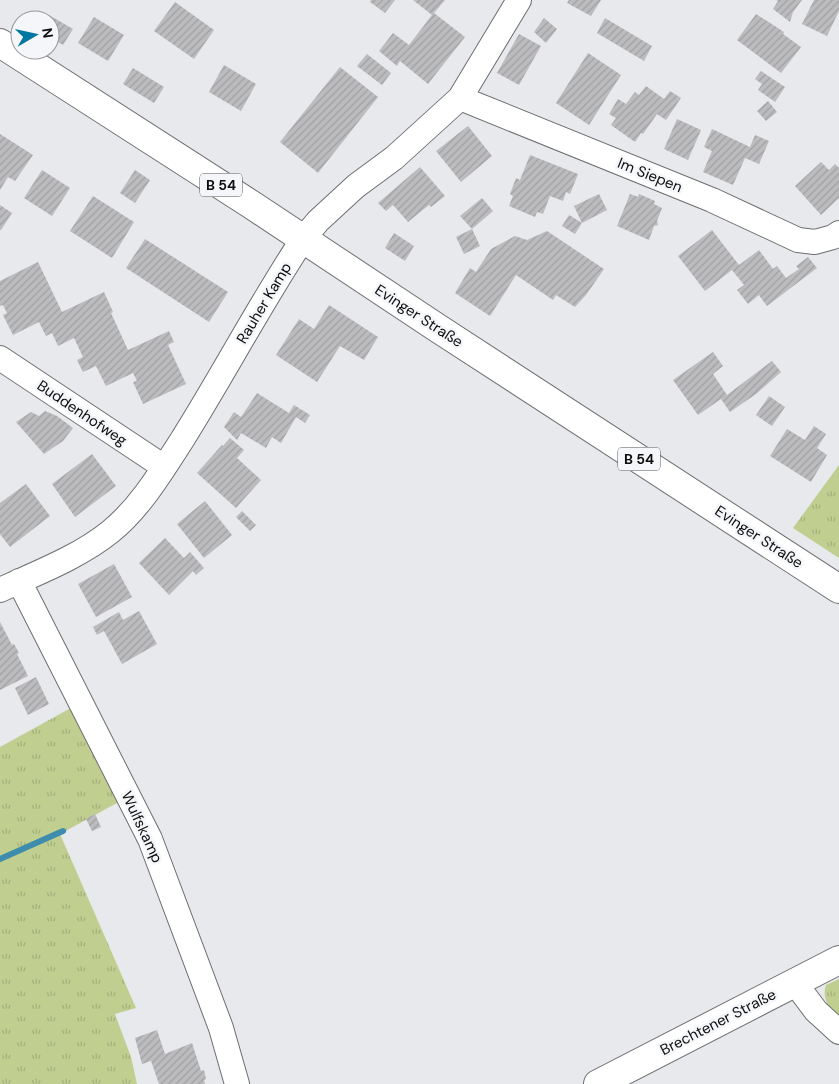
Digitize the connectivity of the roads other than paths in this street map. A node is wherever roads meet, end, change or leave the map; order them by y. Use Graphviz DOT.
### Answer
graph roads {
  1 [pos="519,0"];
  2 [pos="0,43"];
  3 [pos="460,98"];
  4 [pos="839,234"];
  5 [pos="303,239"];
  6 [pos="0,358"];
  7 [pos="164,467"];
  8 [pos="10,585"];
  9 [pos="839,589"];
  10 [pos="839,960"];
  11 [pos="796,983"];
  12 [pos="839,1032"];
  13 [pos="236,1084"];
  14 [pos="598,1084"];
  1 -- 3 [label="street, Rauher Kamp"];
  2 -- 5 [label="main road, Evinger Straße / B 54"];
  3 -- 4 [label="street, Im Siepen"];
  3 -- 5 [label="street, Rauher Kamp"];
  5 -- 7 [label="street, Rauher Kamp"];
  5 -- 9 [label="main road, Evinger Straße / B 54"];
  6 -- 7 [label="street, Buddenhofweg"];
  7 -- 8 [label="street, Rauher Kamp"];
  8 -- 13 [label="street, Wulfskamp"];
  10 -- 11 [label="main road, Brechtener Straße"];
  11 -- 12 [label="street"];
  11 -- 14 [label="main road, Brechtener Straße"];
}
